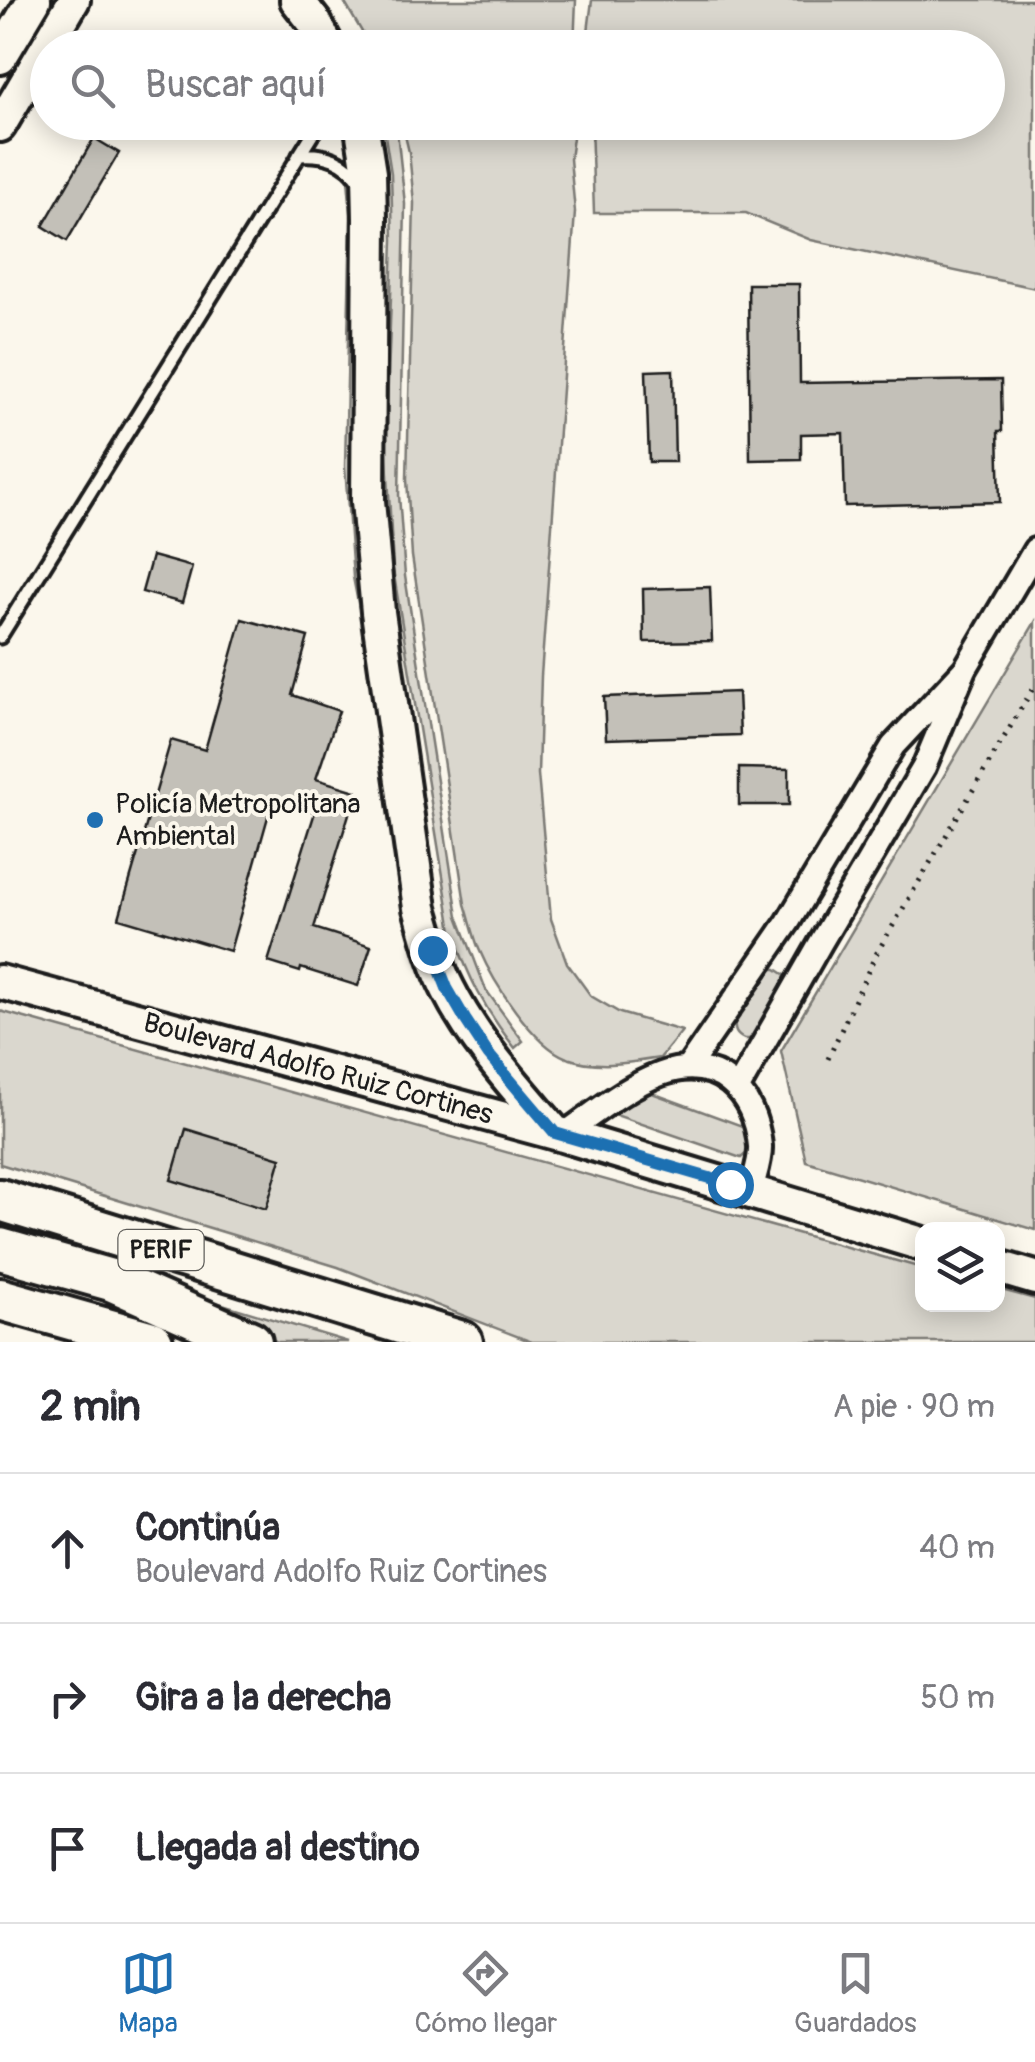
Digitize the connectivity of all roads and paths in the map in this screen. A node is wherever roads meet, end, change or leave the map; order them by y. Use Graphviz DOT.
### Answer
graph roads {
  1 [pos="34,0"];
  2 [pos="74,0"];
  3 [pos="56,30"];
  4 [pos="5,38"];
  5 [pos="30,75"];
  6 [pos="0,126"];
  7 [pos="309,140"];
  8 [pos="364,140"];
  9 [pos="299,155"];
  10 [pos="370,205"];
  11 [pos="1035,550"];
  12 [pos="0,638"];
  13 [pos="965,669"];
  14 [pos="1035,685"];
  15 [pos="788,922"];
  16 [pos="821,942"];
  17 [pos="0,982"];
  18 [pos="828,1058"];
  19 [pos="689,1066"];
  20 [pos="738,1088"];
  21 [pos="559,1134"];
  22 [pos="750,1191"];
  23 [pos="0,1200"];
  24 [pos="915,1242"];
  25 [pos="0,1249"];
  26 [pos="1005,1269"];
  27 [pos="1035,1278"];
  28 [pos="0,1299"];
  29 [pos="152,1342"];
  30 [pos="251,1342"];
  31 [pos="462,1342"];
  1 -- 4 [label="main road"];
  2 -- 3 [label="street"];
  5 -- 6 [label="street"];
  7 -- 9 [label="lane"];
  8 -- 10 [label="main road"];
  9 -- 10 [label="lane"];
  9 -- 12 [label="lane"];
  10 -- 21 [label="main road"];
  11 -- 13 [label="street"];
  13 -- 15 [label="street"];
  13 -- 16 [label="street"];
  14 -- 18 [label="path"];
  15 -- 16 [label="street"];
  15 -- 19 [label="street"];
  16 -- 20 [label="street"];
  17 -- 21 [label="main road, Boulevard Adolfo Ruiz Cortines"];
  19 -- 20 [label="street"];
  19 -- 21 [label="street"];
  20 -- 22 [label="street"];
  21 -- 22 [label="main road, Boulevard Adolfo Ruiz Cortines"];
  22 -- 24 [label="main road, Boulevard Adolfo Ruiz Cortines"];
  23 -- 31 [label="highway, PERIF"];
  25 -- 30 [label="highway"];
  26 -- 27 [label="main road"];
  28 -- 29 [label="highway"];
}
